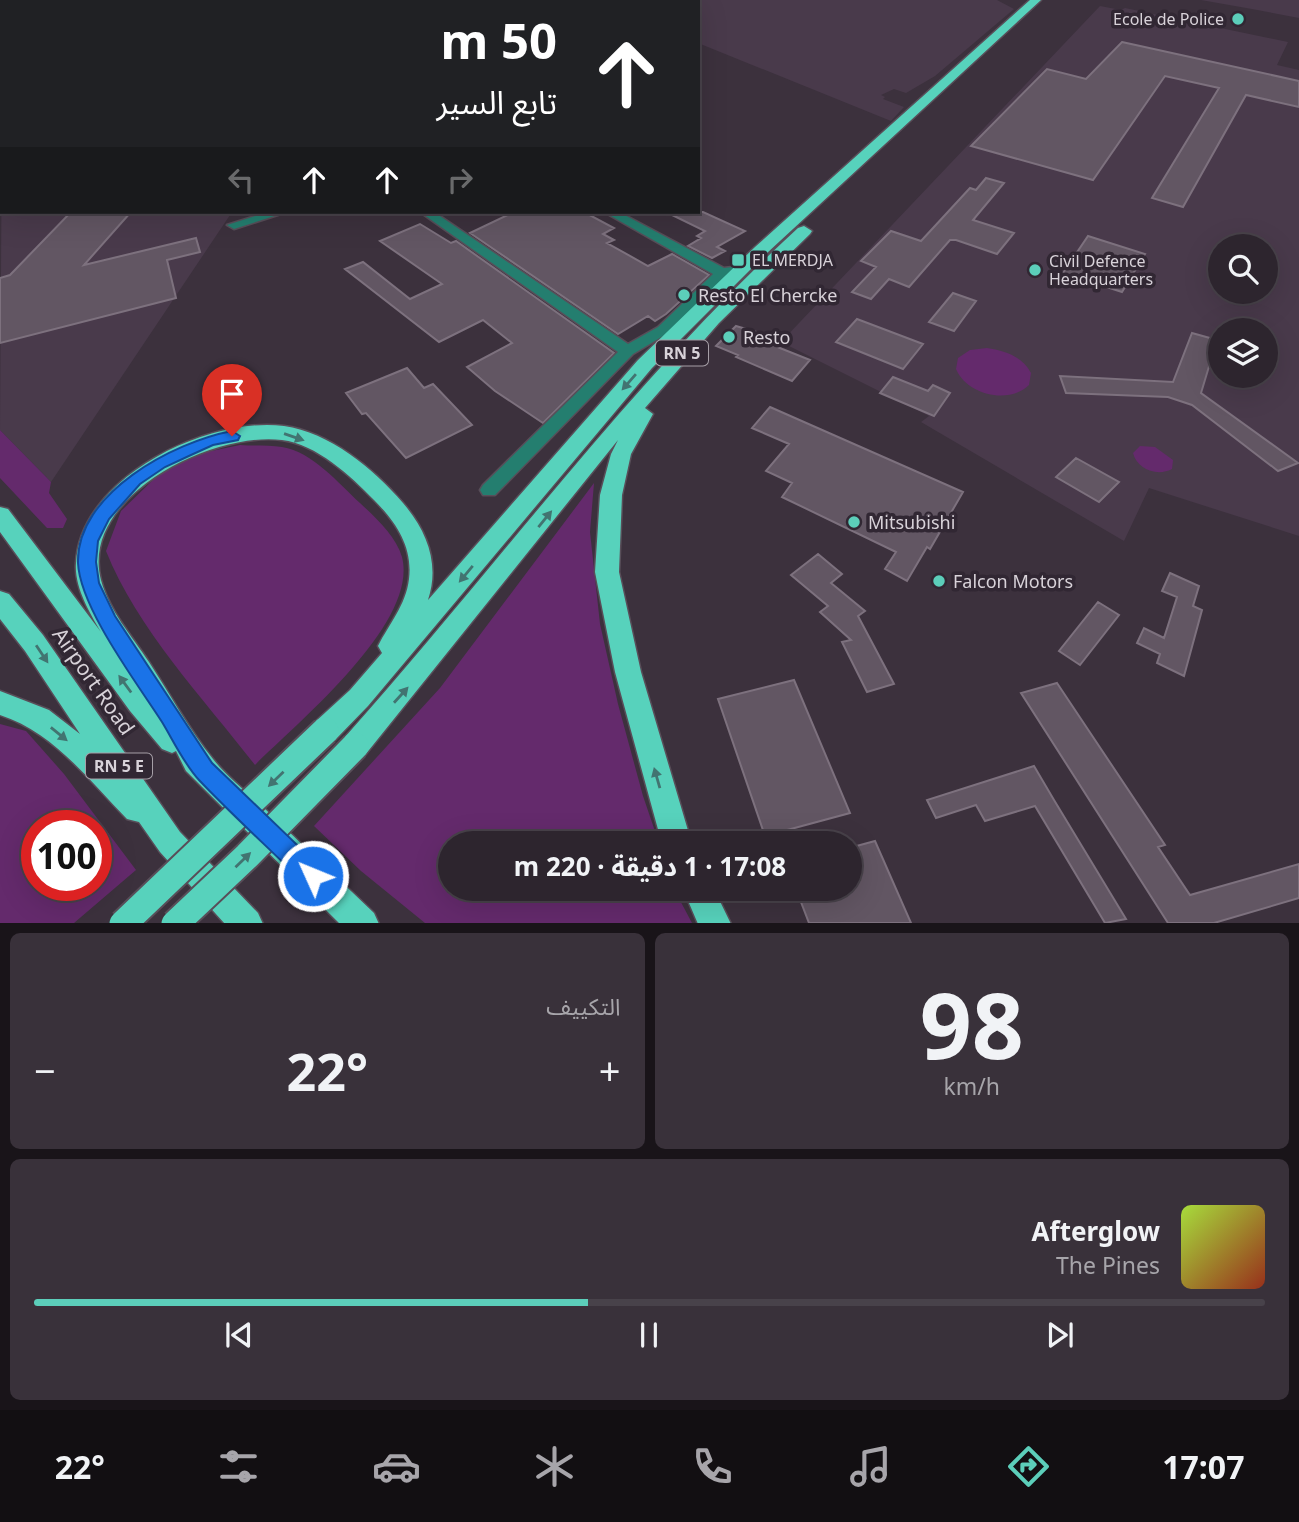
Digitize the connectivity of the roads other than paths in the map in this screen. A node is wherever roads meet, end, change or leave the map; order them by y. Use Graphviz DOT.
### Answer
graph roads {
  1 [pos="1036,0"];
  2 [pos="1050,0"];
  3 [pos="274,214"];
  4 [pos="429,214"];
  5 [pos="614,214"];
  6 [pos="234,225"];
  7 [pos="732,272"];
  8 [pos="628,351"];
  9 [pos="657,381"];
  10 [pos="489,490"];
  11 [pos="0,515"];
  12 [pos="0,601"];
  13 [pos="359,698"];
  14 [pos="0,703"];
  15 [pos="204,770"];
  16 [pos="673,831"];
  17 [pos="170,842"];
  18 [pos="704,901"];
  19 [pos="123,923"];
  20 [pos="175,923"];
  21 [pos="247,923"];
  22 [pos="363,923"];
  23 [pos="715,923"];
  1 -- 7 [label="highway, RN 5"];
  2 -- 9 [label="highway, RN 5"];
  3 -- 6 [label="street"];
  4 -- 8 [label="street"];
  5 -- 7 [label="street"];
  7 -- 8 [label="street"];
  7 -- 13 [label="highway, RN 5, one-way"];
  8 -- 10 [label="street"];
  16 -- 9 [label="highway, one-way"];
  20 -- 9 [label="highway, RN 5, one-way, bridge"];
  15 -- 11 [label="highway, Airport Road / RN 5 E, one-way"];
  12 -- 17 [label="highway, Airport Road / RN 5 E, one-way"];
  15 -- 13 [label="highway, one-way"];
  13 -- 19 [label="highway, RN 5, one-way, bridge"];
  14 -- 17 [label="highway, one-way"];
  15 -- 22 [label="highway, Airport Road / RN 5 E"];
  17 -- 21 [label="highway, Airport Road / RN 5 E"];
  18 -- 23 [label="highway"];
}
